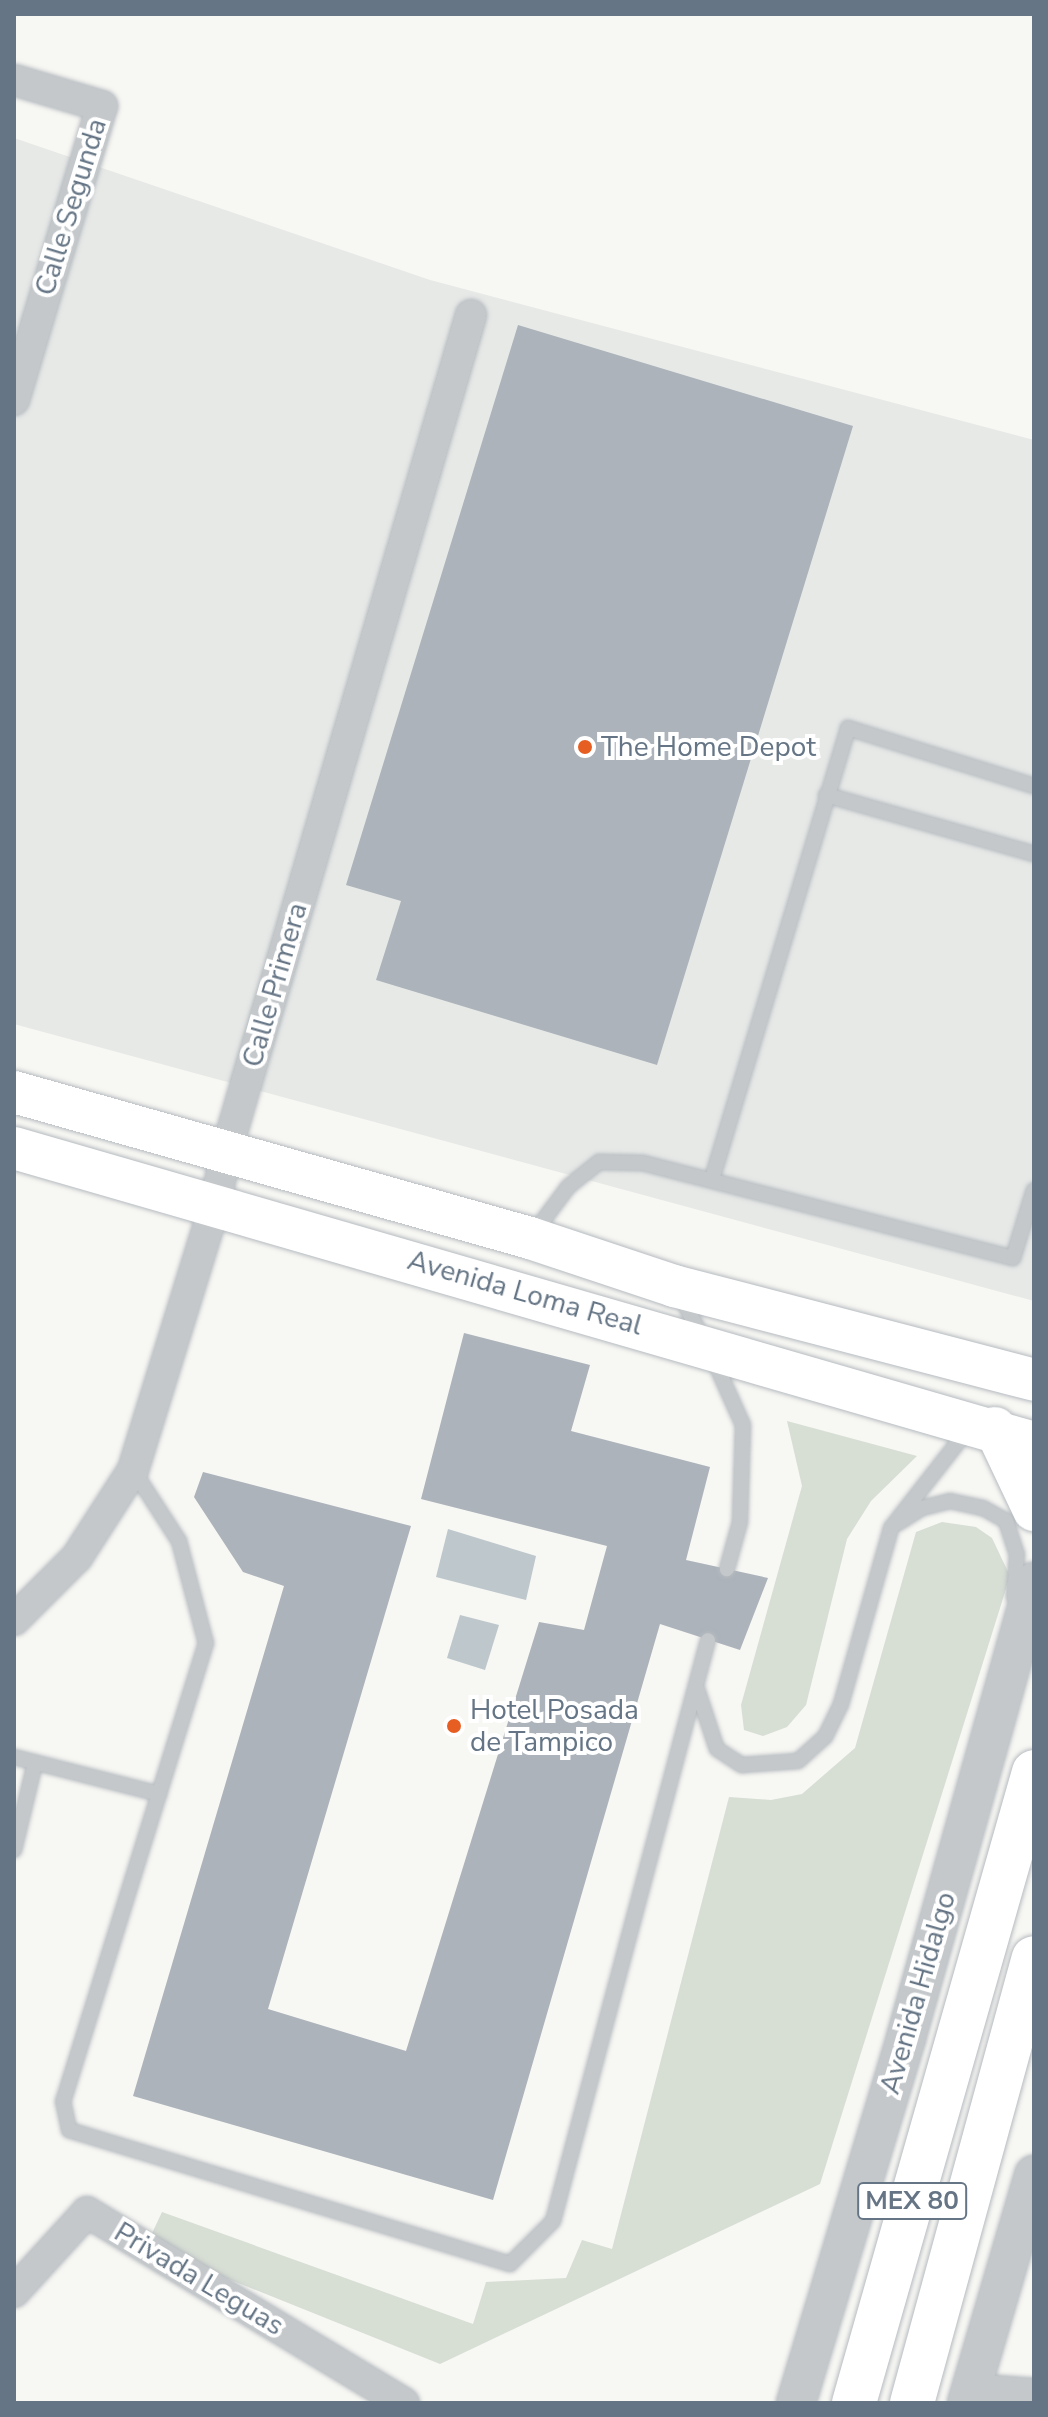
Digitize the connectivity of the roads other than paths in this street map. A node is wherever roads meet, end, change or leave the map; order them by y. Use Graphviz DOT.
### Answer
graph roads {
  1 [pos="14,80"];
  2 [pos="471,315"];
  3 [pos="14,400"];
  4 [pos="1034,786"];
  5 [pos="826,795"];
  6 [pos="1034,854"];
  7 [pos="14,1092"];
  8 [pos="14,1148"];
  9 [pos="226,1152"];
  10 [pos="712,1179"];
  11 [pos="1034,1190"];
  12 [pos="215,1205"];
  13 [pos="530,1238"];
  14 [pos="674,1286"];
  15 [pos="706,1344"];
  16 [pos="1034,1380"];
  17 [pos="984,1425"];
  18 [pos="1034,1443"];
  19 [pos="133,1470"];
  20 [pos="1034,1510"];
  21 [pos="891,1528"];
  22 [pos="727,1569"];
  23 [pos="1034,1582"];
  24 [pos="14,1620"];
  25 [pos="708,1640"];
  26 [pos="1012,1661"];
  27 [pos="696,1686"];
  28 [pos="14,1757"];
  29 [pos="35,1763"];
  30 [pos="1034,1772"];
  31 [pos="159,1794"];
  32 [pos="14,1850"];
  33 [pos="1034,1958"];
  34 [pos="1034,2175"];
  35 [pos="14,2292"];
  36 [pos="1034,2394"];
  37 [pos="969,2396"];
  38 [pos="404,2403"];
  39 [pos="796,2403"];
  40 [pos="854,2403"];
  41 [pos="912,2403"];
  1 -- 3 [label="street, Calle Segunda"];
  2 -- 9 [label="street, Calle Primera"];
  4 -- 5 [label="lane"];
  5 -- 6 [label="lane"];
  5 -- 10 [label="lane"];
  7 -- 9 [label="main road, Avenida Loma Real"];
  8 -- 12 [label="main road, Avenida Loma Real"];
  9 -- 12 [label="street, Calle Primera"];
  9 -- 13 [label="main road, Avenida Loma Real"];
  10 -- 11 [label="lane"];
  10 -- 13 [label="lane"];
  12 -- 15 [label="main road, Avenida Loma Real"];
  12 -- 19 [label="street, Calle Primera"];
  13 -- 14 [label="main road, Avenida Loma Real"];
  14 -- 15 [label="lane"];
  14 -- 16 [label="main road, Avenida Loma Real"];
  15 -- 17 [label="main road, Avenida Loma Real"];
  15 -- 22 [label="lane"];
  17 -- 18 [label="main road, Avenida Loma Real"];
  17 -- 20 [label="main road"];
  17 -- 21 [label="lane"];
  19 -- 24 [label="street, Calle Primera"];
  19 -- 31 [label="lane"];
  21 -- 26 [label="lane"];
  21 -- 27 [label="lane"];
  23 -- 26 [label="street, Avenida Hidalgo"];
  25 -- 27 [label="lane"];
  26 -- 39 [label="street, Avenida Hidalgo"];
  27 -- 31 [label="lane"];
  28 -- 29 [label="lane"];
  29 -- 31 [label="lane"];
  29 -- 32 [label="lane"];
  30 -- 40 [label="main road, MEX 80"];
  33 -- 41 [label="main road, MEX 80"];
  34 -- 37 [label="street"];
  35 -- 38 [label="street, Privada Leguas"];
  36 -- 37 [label="street"];
}
